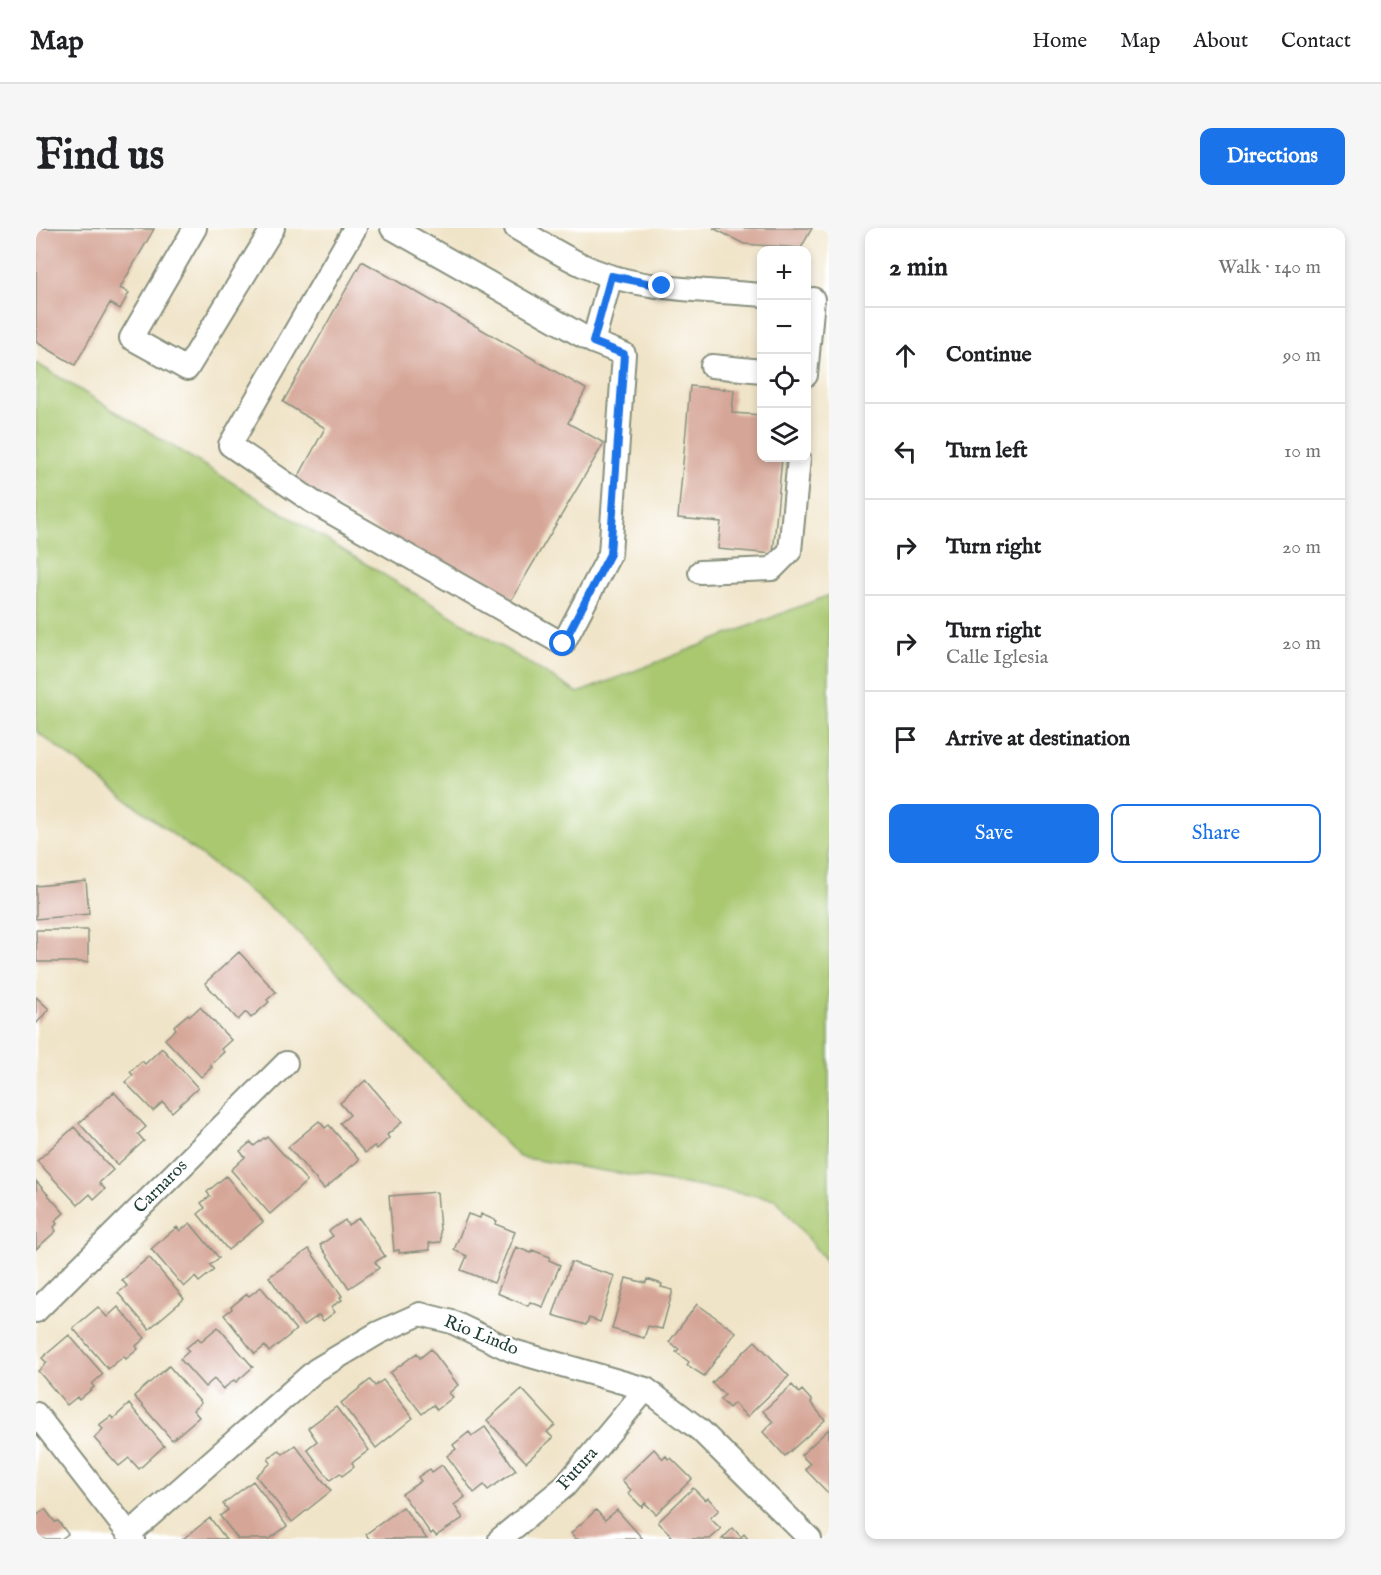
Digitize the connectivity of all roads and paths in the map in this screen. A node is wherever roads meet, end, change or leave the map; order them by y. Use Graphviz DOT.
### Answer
graph roads {
  1 [pos="195,228"];
  2 [pos="273,228"];
  3 [pos="355,228"];
  4 [pos="392,228"];
  5 [pos="516,228"];
  6 [pos="550,236"];
  7 [pos="611,276"];
  8 [pos="757,295"];
  9 [pos="816,299"];
  10 [pos="593,342"];
  11 [pos="809,354"];
  12 [pos="712,366"];
  13 [pos="757,370"];
  14 [pos="799,462"];
  15 [pos="700,572"];
  16 [pos="286,1064"];
  17 [pos="36,1311"];
  18 [pos="646,1389"];
  19 [pos="36,1414"];
  20 [pos="131,1536"];
  21 [pos="500,1539"];
  22 [pos="810,1539"];
  1 -- 2 [label="street"];
  3 -- 10 [label="street"];
  4 -- 10 [label="street"];
  5 -- 6 [label="street"];
  6 -- 7 [label="street"];
  7 -- 8 [label="street"];
  7 -- 10 [label="street"];
  9 -- 11 [label="street"];
  12 -- 13 [label="street"];
  14 -- 15 [label="street"];
  16 -- 17 [label="street, Carnaros"];
  18 -- 20 [label="street, Rio Lindo"];
  18 -- 21 [label="street, Futura"];
  18 -- 22 [label="street, Rio Lindo"];
  19 -- 20 [label="street"];
}
